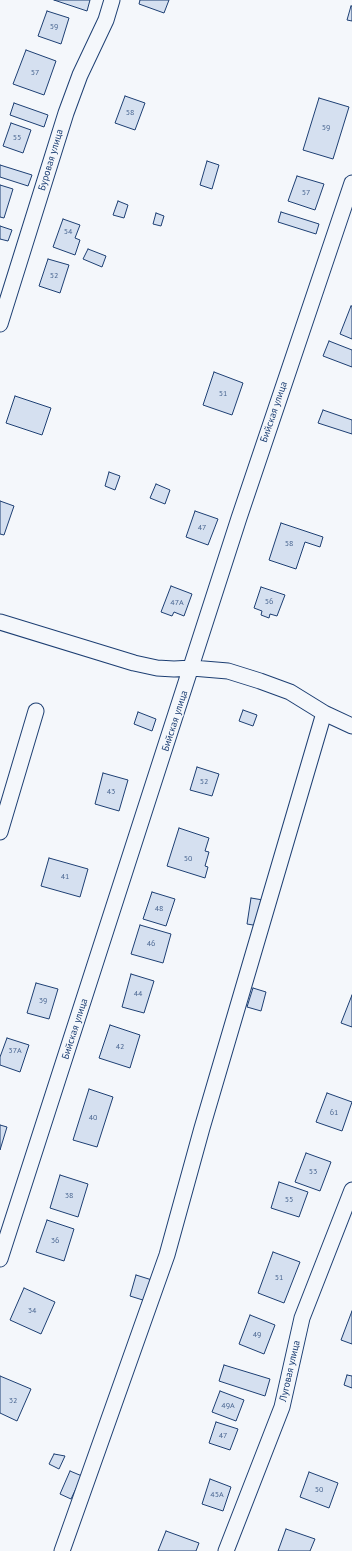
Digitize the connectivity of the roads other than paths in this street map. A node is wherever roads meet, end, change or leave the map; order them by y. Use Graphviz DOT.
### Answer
graph roads {
  1 [pos="112,0"];
  2 [pos="352,183"];
  3 [pos="0,324"];
  4 [pos="0,622"];
  5 [pos="192,668"];
  6 [pos="36,711"];
  7 [pos="324,713"];
  8 [pos="352,726"];
  9 [pos="0,832"];
  10 [pos="352,1190"];
  11 [pos="0,1259"];
  12 [pos="62,1551"];
  13 [pos="226,1551"];
  1 -- 3 [label="street, Буровая улица"];
  2 -- 5 [label="street, Бийская улица"];
  4 -- 5 [label="street"];
  5 -- 7 [label="street"];
  5 -- 11 [label="street, Бийская улица"];
  6 -- 9 [label="street"];
  7 -- 8 [label="street"];
  7 -- 12 [label="street"];
  10 -- 13 [label="street, Луговая улица"];
}
